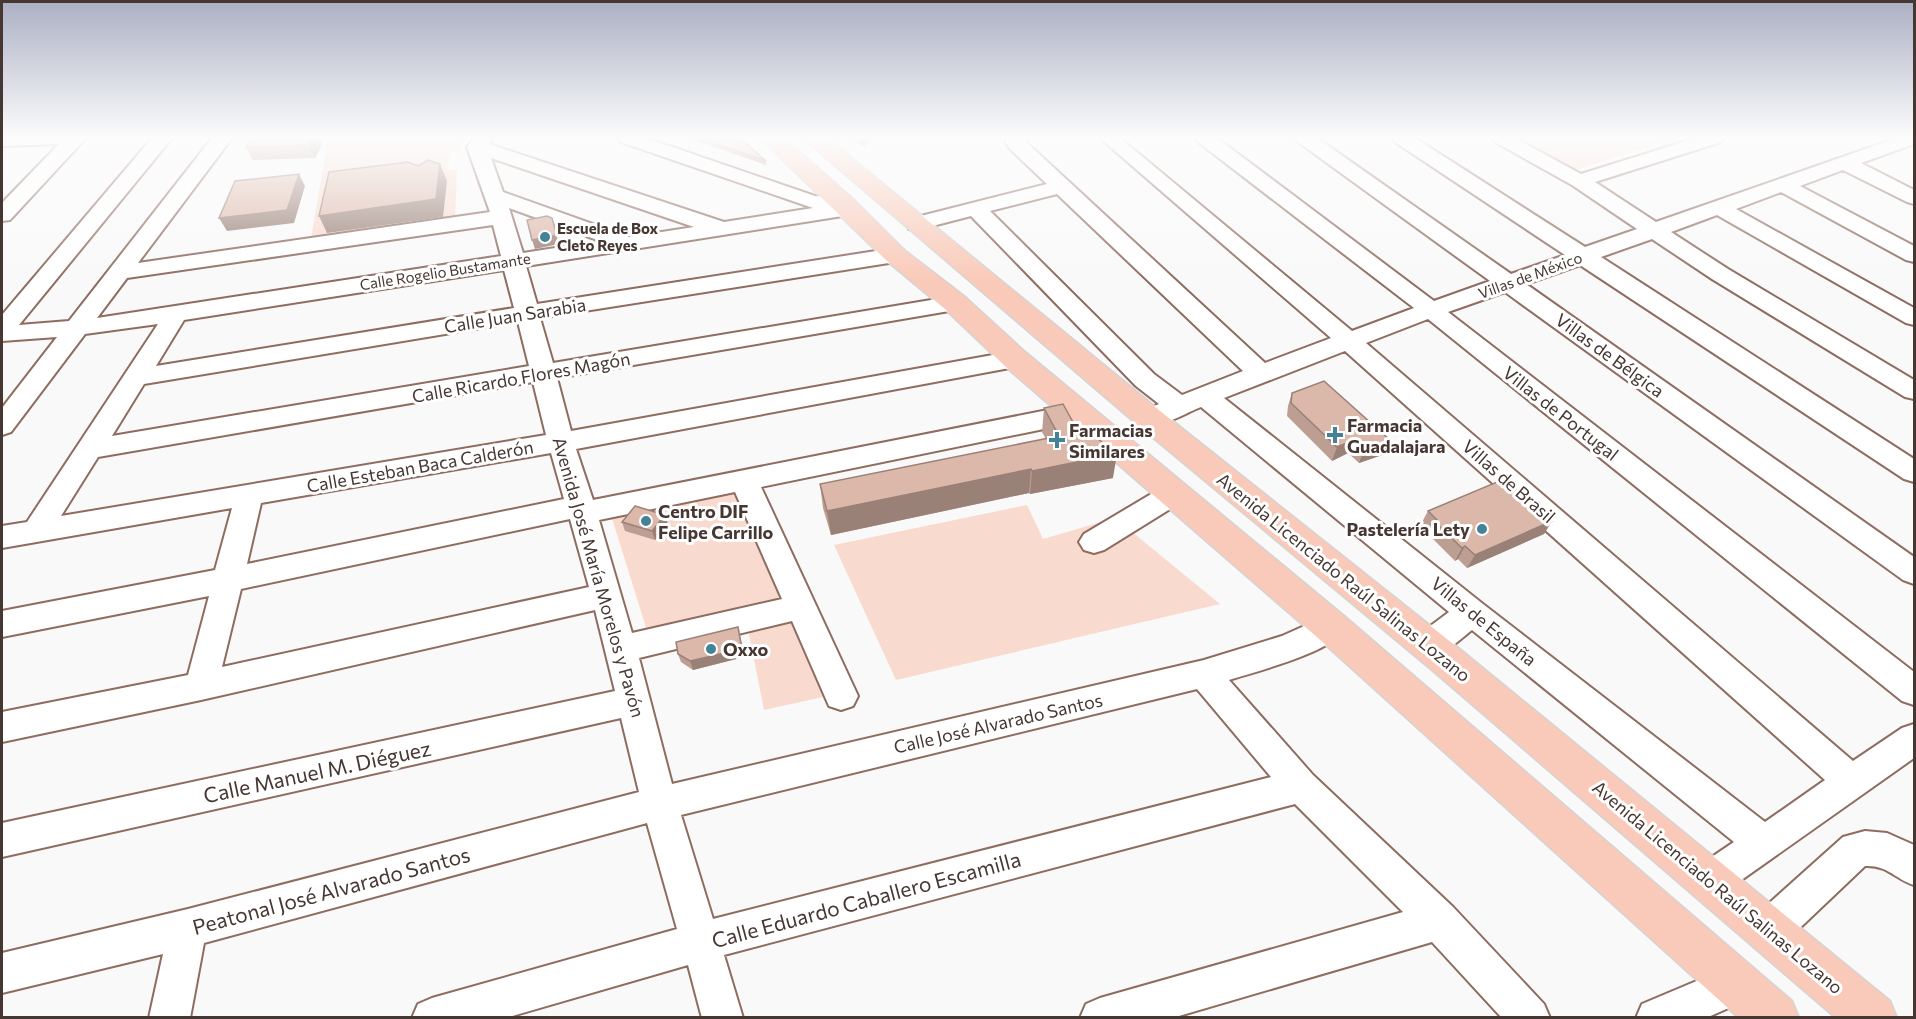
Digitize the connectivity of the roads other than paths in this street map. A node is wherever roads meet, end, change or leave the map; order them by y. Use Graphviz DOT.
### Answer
graph roads {
  1 [pos="30,186"];
  2 [pos="123,186"];
  3 [pos="185,186"];
  4 [pos="493,186"];
  5 [pos="601,186"];
  6 [pos="765,186"];
  7 [pos="825,186"];
  8 [pos="871,186"];
  9 [pos="1165,186"];
  10 [pos="1267,186"];
  11 [pos="1372,186"];
  12 [pos="1476,186"];
  13 [pos="1586,186"];
  14 [pos="1781,186"];
  15 [pos="1784,186"];
  16 [pos="1889,186"];
  17 [pos="1060,187"];
  18 [pos="1914,198"];
  19 [pos="499,206"];
  20 [pos="847,206"];
  21 [pos="1719,208"];
  22 [pos="976,209"];
  23 [pos="2,215"];
  24 [pos="917,224"];
  25 [pos="721,229"];
  26 [pos="1653,231"];
  27 [pos="625,243"];
  28 [pos="895,255"];
  29 [pos="1583,255"];
  30 [pos="1914,255"];
  31 [pos="513,261"];
  32 [pos="117,273"];
  33 [pos="1509,283"];
  34 [pos="955,303"];
  35 [pos="1431,310"];
  36 [pos="527,312"];
  37 [pos="176,314"];
  38 [pos="1914,318"];
  39 [pos="76,328"];
  40 [pos="2,332"];
  41 [pos="1349,341"];
  42 [pos="1015,358"];
  43 [pos="1261,373"];
  44 [pos="543,374"];
  45 [pos="136,377"];
  46 [pos="1914,391"];
  47 [pos="1178,406"];
  48 [pos="1078,413"];
  49 [pos="2,426"];
  50 [pos="561,442"];
  51 [pos="88,450"];
  52 [pos="1914,472"];
  53 [pos="744,481"];
  54 [pos="1173,494"];
  55 [pos="249,496"];
  56 [pos="582,509"];
  57 [pos="36,532"];
  58 [pos="2,537"];
  59 [pos="1094,542"];
  60 [pos="1914,572"];
  61 [pos="227,580"];
  62 [pos="607,595"];
  63 [pos="800,607"];
  64 [pos="1472,613"];
  65 [pos="2,624"];
  66 [pos="1331,627"];
  67 [pos="1428,645"];
  68 [pos="621,649"];
  69 [pos="1204,674"];
  70 [pos="201,686"];
  71 [pos="1914,691"];
  72 [pos="840,696"];
  73 [pos="633,701"];
  74 [pos="2,727"];
  75 [pos="1914,739"];
  76 [pos="1851,781"];
  77 [pos="1301,786"];
  78 [pos="660,803"];
  79 [pos="2,840"];
  80 [pos="1765,844"];
  81 [pos="1914,867"];
  82 [pos="1710,880"];
  83 [pos="1439,921"];
  84 [pos="188,928"];
  85 [pos="1770,929"];
  86 [pos="701,942"];
  87 [pos="2,973"];
  88 [pos="1737,984"];
  89 [pos="518,1006"];
  90 [pos="169,1017"];
  91 [pos="432,1017"];
  92 [pos="723,1017"];
  93 [pos="1100,1017"];
  94 [pos="1530,1017"];
  95 [pos="1656,1017"];
  96 [pos="1775,1017"];
  97 [pos="1873,1017"];
  1 -- 23 [label="street"];
  2 -- 40 [label="street"];
  3 -- 32 [label="street"];
  4 -- 19 [label="street, Avenida José María Morelos y Pavón"];
  5 -- 25 [label="street"];
  6 -- 20 [label="street"];
  7 -- 20 [label="main road"];
  8 -- 24 [label="main road, Avenida Licenciado Raúl Salinas Lozano"];
  9 -- 41 [label="street, Villas de Brasil"];
  10 -- 35 [label="street, Villas de Portugal"];
  11 -- 33 [label="street, Villas de Bélgica"];
  12 -- 29 [label="street"];
  13 -- 26 [label="street"];
  14 -- 21 [label="street, Villas de México"];
  15 -- 30 [label="street"];
  16 -- 18 [label="street"];
  17 -- 22 [label="street"];
  17 -- 43 [label="street"];
  19 -- 27 [label="street"];
  19 -- 31 [label="street, Avenida José María Morelos y Pavón"];
  19 -- 32 [label="street"];
  20 -- 25 [label="street, Calle Rogelio Bustamante"];
  20 -- 28 [label="main road"];
  21 -- 26 [label="street, Villas de México"];
  21 -- 38 [label="street"];
  22 -- 24 [label="street"];
  22 -- 47 [label="street, Villas de España"];
  24 -- 47 [label="main road, Avenida Licenciado Raúl Salinas Lozano"];
  25 -- 27 [label="street, Calle Rogelio Bustamante"];
  26 -- 29 [label="street, Villas de México"];
  26 -- 46 [label="street"];
  27 -- 31 [label="street, Calle Rogelio Bustamante"];
  28 -- 34 [label="main road"];
  28 -- 36 [label="street, Calle Juan Sarabia"];
  29 -- 33 [label="street, Villas de México"];
  29 -- 52 [label="street"];
  31 -- 36 [label="street, Avenida José María Morelos y Pavón"];
  31 -- 37 [label="street, Calle Rogelio Bustamante"];
  32 -- 39 [label="street"];
  33 -- 35 [label="street, Villas de México"];
  33 -- 60 [label="street, Villas de Bélgica"];
  34 -- 42 [label="main road"];
  34 -- 44 [label="street, Calle Ricardo Flores Magón"];
  35 -- 41 [label="street, Villas de México"];
  35 -- 71 [label="street, Villas de Portugal"];
  36 -- 44 [label="street, Avenida José María Morelos y Pavón"];
  36 -- 45 [label="street, Calle Juan Sarabia"];
  37 -- 39 [label="street, Calle Rogelio Bustamante"];
  37 -- 45 [label="street"];
  39 -- 40 [label="street, Calle Rogelio Bustamante"];
  39 -- 49 [label="street"];
  41 -- 43 [label="street, Villas de México"];
  41 -- 76 [label="street, Villas de Brasil"];
  42 -- 48 [label="main road"];
  42 -- 50 [label="street, Calle Esteban Baca Calderón"];
  43 -- 47 [label="street, Villas de México"];
  44 -- 50 [label="street, Avenida José María Morelos y Pavón"];
  44 -- 51 [label="street, Calle Ricardo Flores Magón"];
  45 -- 51 [label="street"];
  47 -- 64 [label="street, Villas de España"];
  47 -- 67 [label="main road, Avenida Licenciado Raúl Salinas Lozano"];
  48 -- 53 [label="street"];
  48 -- 54 [label="main road"];
  50 -- 55 [label="street, Calle Esteban Baca Calderón"];
  50 -- 56 [label="street, Avenida José María Morelos y Pavón"];
  51 -- 57 [label="street"];
  53 -- 56 [label="street"];
  53 -- 63 [label="street"];
  54 -- 59 [label="street"];
  54 -- 66 [label="main road"];
  55 -- 57 [label="street, Calle Esteban Baca Calderón"];
  55 -- 61 [label="street"];
  56 -- 61 [label="street"];
  56 -- 62 [label="street, Avenida José María Morelos y Pavón"];
  57 -- 58 [label="street, Calle Esteban Baca Calderón"];
  61 -- 65 [label="street"];
  61 -- 70 [label="street"];
  62 -- 68 [label="street, Avenida José María Morelos y Pavón"];
  62 -- 70 [label="street"];
  63 -- 68 [label="street"];
  63 -- 72 [label="street"];
  64 -- 67 [label="street"];
  64 -- 80 [label="street, Villas de España"];
  66 -- 69 [label="street, Calle José Alvarado Santos"];
  66 -- 88 [label="main road"];
  67 -- 82 [label="main road, Avenida Licenciado Raúl Salinas Lozano"];
  68 -- 73 [label="street, Avenida José María Morelos y Pavón"];
  69 -- 77 [label="street"];
  69 -- 78 [label="street, Calle José Alvarado Santos"];
  70 -- 74 [label="street"];
  73 -- 78 [label="street, Avenida José María Morelos y Pavón"];
  73 -- 79 [label="street, Calle Manuel M. Diéguez"];
  75 -- 76 [label="street"];
  76 -- 80 [label="street"];
  77 -- 83 [label="street"];
  77 -- 86 [label="street, Calle Eduardo Caballero Escamilla"];
  78 -- 84 [label="street, Peatonal José Alvarado Santos"];
  78 -- 86 [label="street, Avenida José María Morelos y Pavón"];
  80 -- 82 [label="street"];
  81 -- 85 [label="street"];
  82 -- 85 [label="main road, Avenida Licenciado Raúl Salinas Lozano"];
  83 -- 93 [label="street"];
  83 -- 94 [label="street"];
  84 -- 87 [label="street, Peatonal José Alvarado Santos"];
  84 -- 90 [label="street"];
  85 -- 97 [label="main road, Avenida Licenciado Raúl Salinas Lozano"];
  86 -- 89 [label="street, Calle Eduardo Caballero Escamilla"];
  86 -- 92 [label="street, Avenida José María Morelos y Pavón"];
  88 -- 95 [label="street"];
  88 -- 96 [label="main road"];
  89 -- 91 [label="street, Calle Eduardo Caballero Escamilla"];
}
